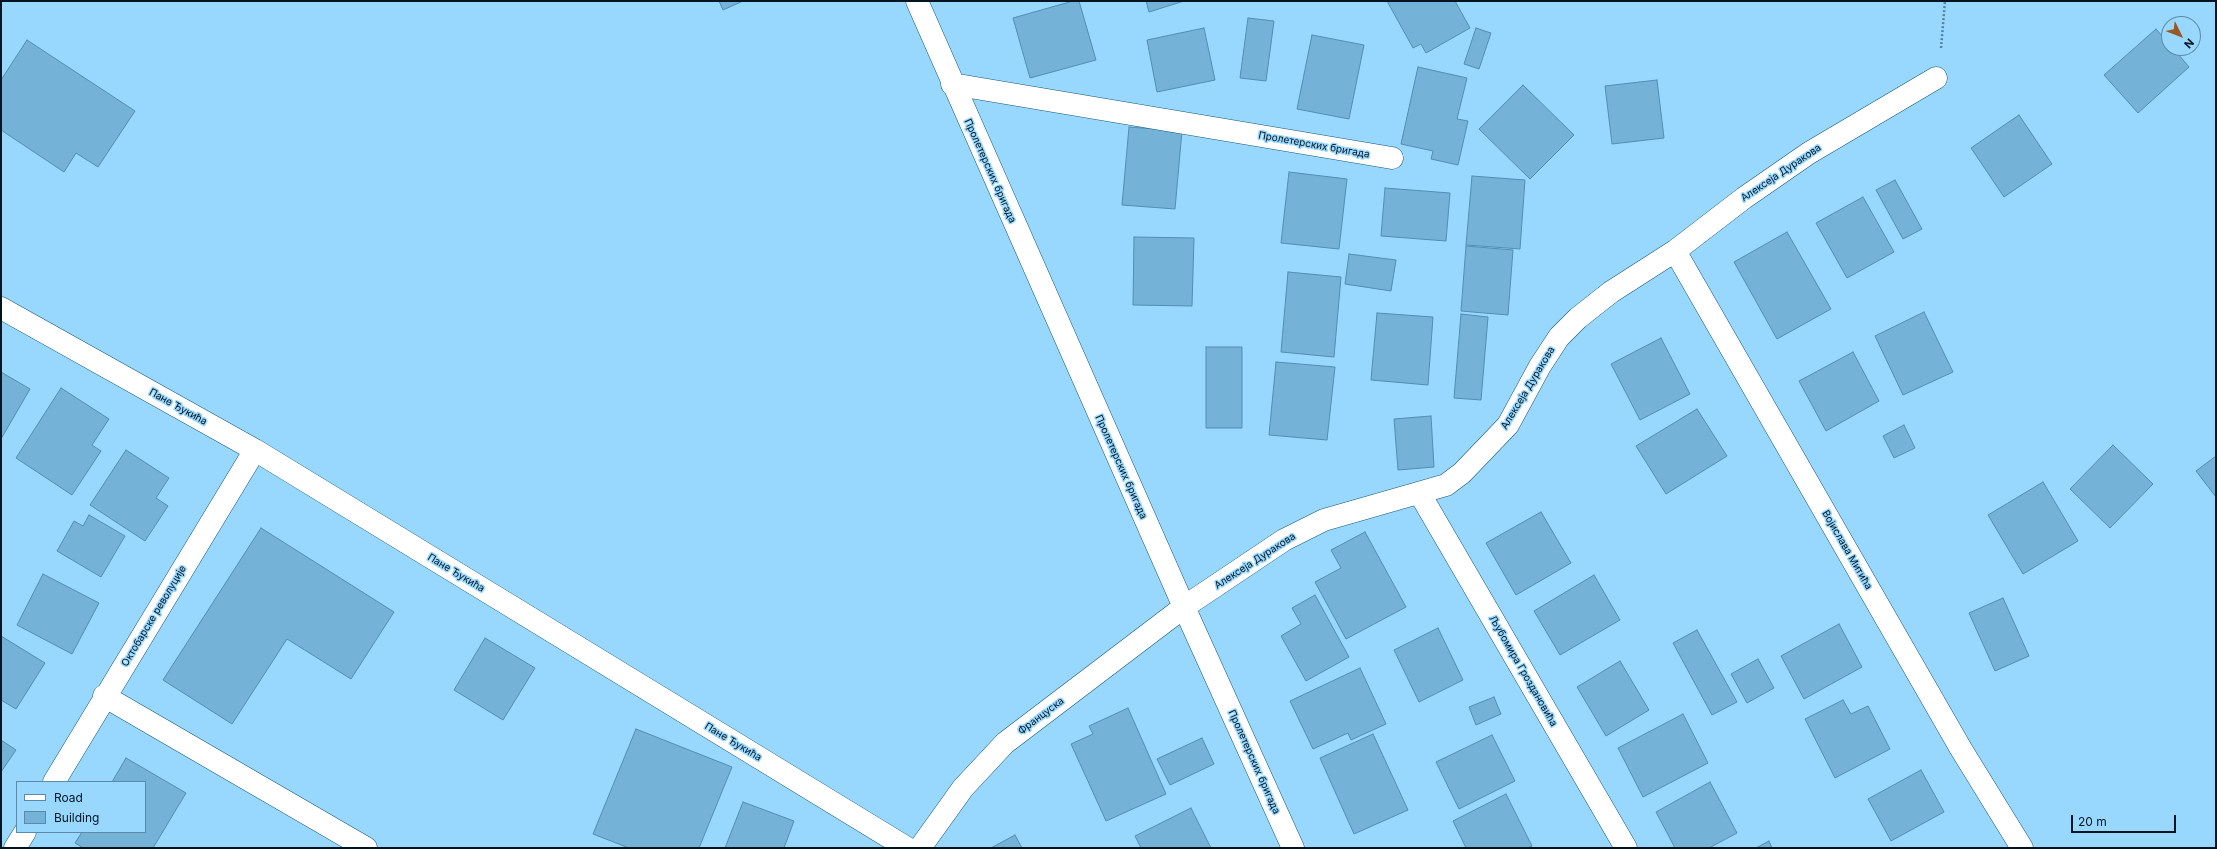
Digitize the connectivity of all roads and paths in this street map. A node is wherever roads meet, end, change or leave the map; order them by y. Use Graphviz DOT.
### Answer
graph roads {
  1 [pos="917,1"];
  2 [pos="1945,1"];
  3 [pos="1936,78"];
  4 [pos="952,84"];
  5 [pos="1392,158"];
  6 [pos="1676,251"];
  7 [pos="1,308"];
  8 [pos="255,450"];
  9 [pos="1420,494"];
  10 [pos="1184,607"];
  11 [pos="104,696"];
  12 [pos="55,781"];
  13 [pos="24,833"];
  14 [pos="15,848"];
  15 [pos="366,848"];
  16 [pos="907,848"];
  17 [pos="920,848"];
  18 [pos="1293,848"];
  19 [pos="1626,848"];
  20 [pos="2022,848"];
  1 -- 4 [label="street, Пролетерских бригада"];
  2 -- 3 [label="path"];
  3 -- 6 [label="street, Алексеја Дуракова"];
  4 -- 5 [label="street, Пролетерских бригада"];
  4 -- 10 [label="street, Пролетерских бригада"];
  6 -- 9 [label="street, Алексеја Дуракова"];
  6 -- 20 [label="street, Војислава Митића"];
  7 -- 8 [label="street, Пане Ђукића"];
  8 -- 11 [label="street, Октобарске револуције"];
  8 -- 16 [label="street, Пане Ђукића"];
  9 -- 10 [label="street, Алексеја Дуракова"];
  9 -- 19 [label="street, Љубомира Гроздановића"];
  10 -- 17 [label="street, Француска"];
  10 -- 18 [label="street, Пролетерских бригада"];
  11 -- 12 [label="street, Октобарске револуције"];
  11 -- 15 [label="street"];
  13 -- 14 [label="street"];
}
